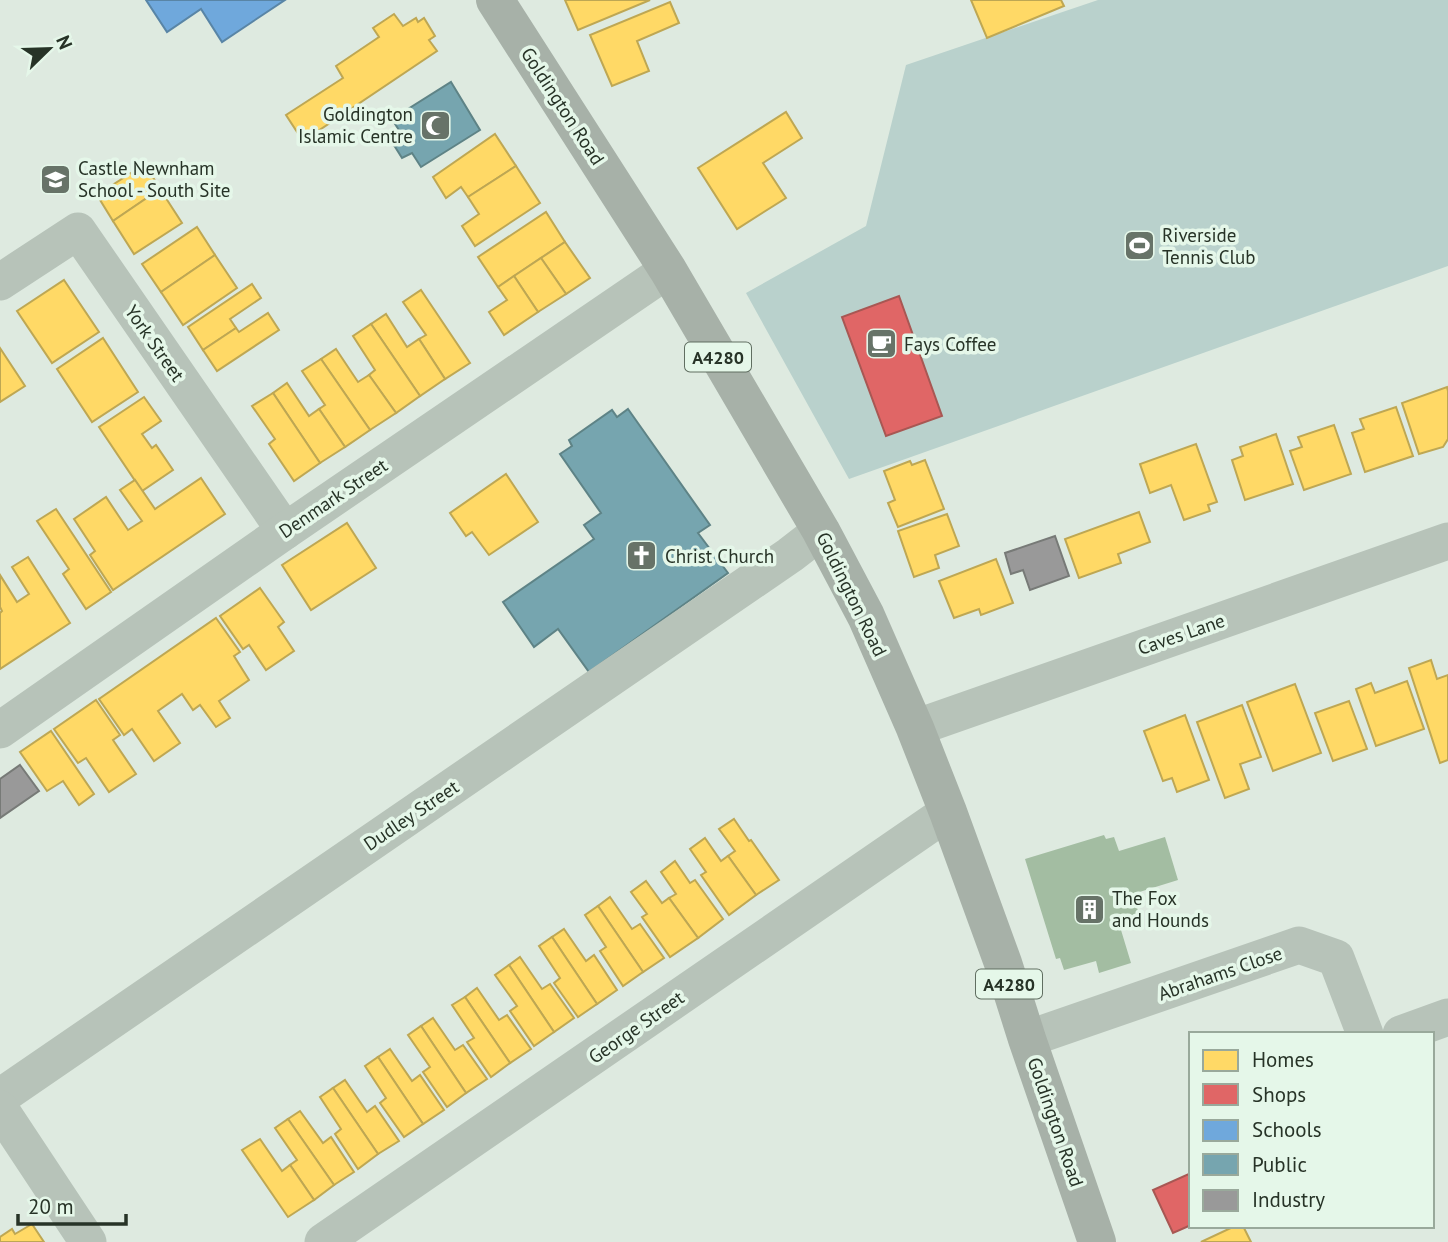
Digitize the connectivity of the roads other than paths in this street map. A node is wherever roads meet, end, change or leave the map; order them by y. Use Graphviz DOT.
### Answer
graph roads {
  1 [pos="495,0"];
  2 [pos="668,270"];
  3 [pos="0,282"];
  4 [pos="285,531"];
  5 [pos="821,531"];
  6 [pos="1448,541"];
  7 [pos="915,728"];
  8 [pos="0,730"];
  9 [pos="948,812"];
  10 [pos="1448,1017"];
  11 [pos="1364,1032"];
  12 [pos="1407,1032"];
  13 [pos="1027,1039"];
  14 [pos="0,1097"];
  15 [pos="0,1109"];
  16 [pos="88,1242"];
  17 [pos="323,1242"];
  18 [pos="1097,1242"];
  1 -- 2 [label="main road, Goldington Road / A4280"];
  2 -- 4 [label="street, Denmark Street"];
  2 -- 5 [label="main road, Goldington Road / A4280"];
  3 -- 4 [label="street, York Street"];
  4 -- 8 [label="street, Denmark Street"];
  5 -- 7 [label="main road, Goldington Road / A4280"];
  5 -- 14 [label="street, Dudley Street"];
  6 -- 7 [label="street, Caves Lane"];
  7 -- 9 [label="main road, Goldington Road / A4280"];
  9 -- 13 [label="main road, Goldington Road / A4280"];
  9 -- 17 [label="street, George Street"];
  10 -- 12 [label="street"];
  11 -- 13 [label="street, Abrahams Close"];
  13 -- 18 [label="main road, Goldington Road / A4280"];
  15 -- 16 [label="street"];
}
